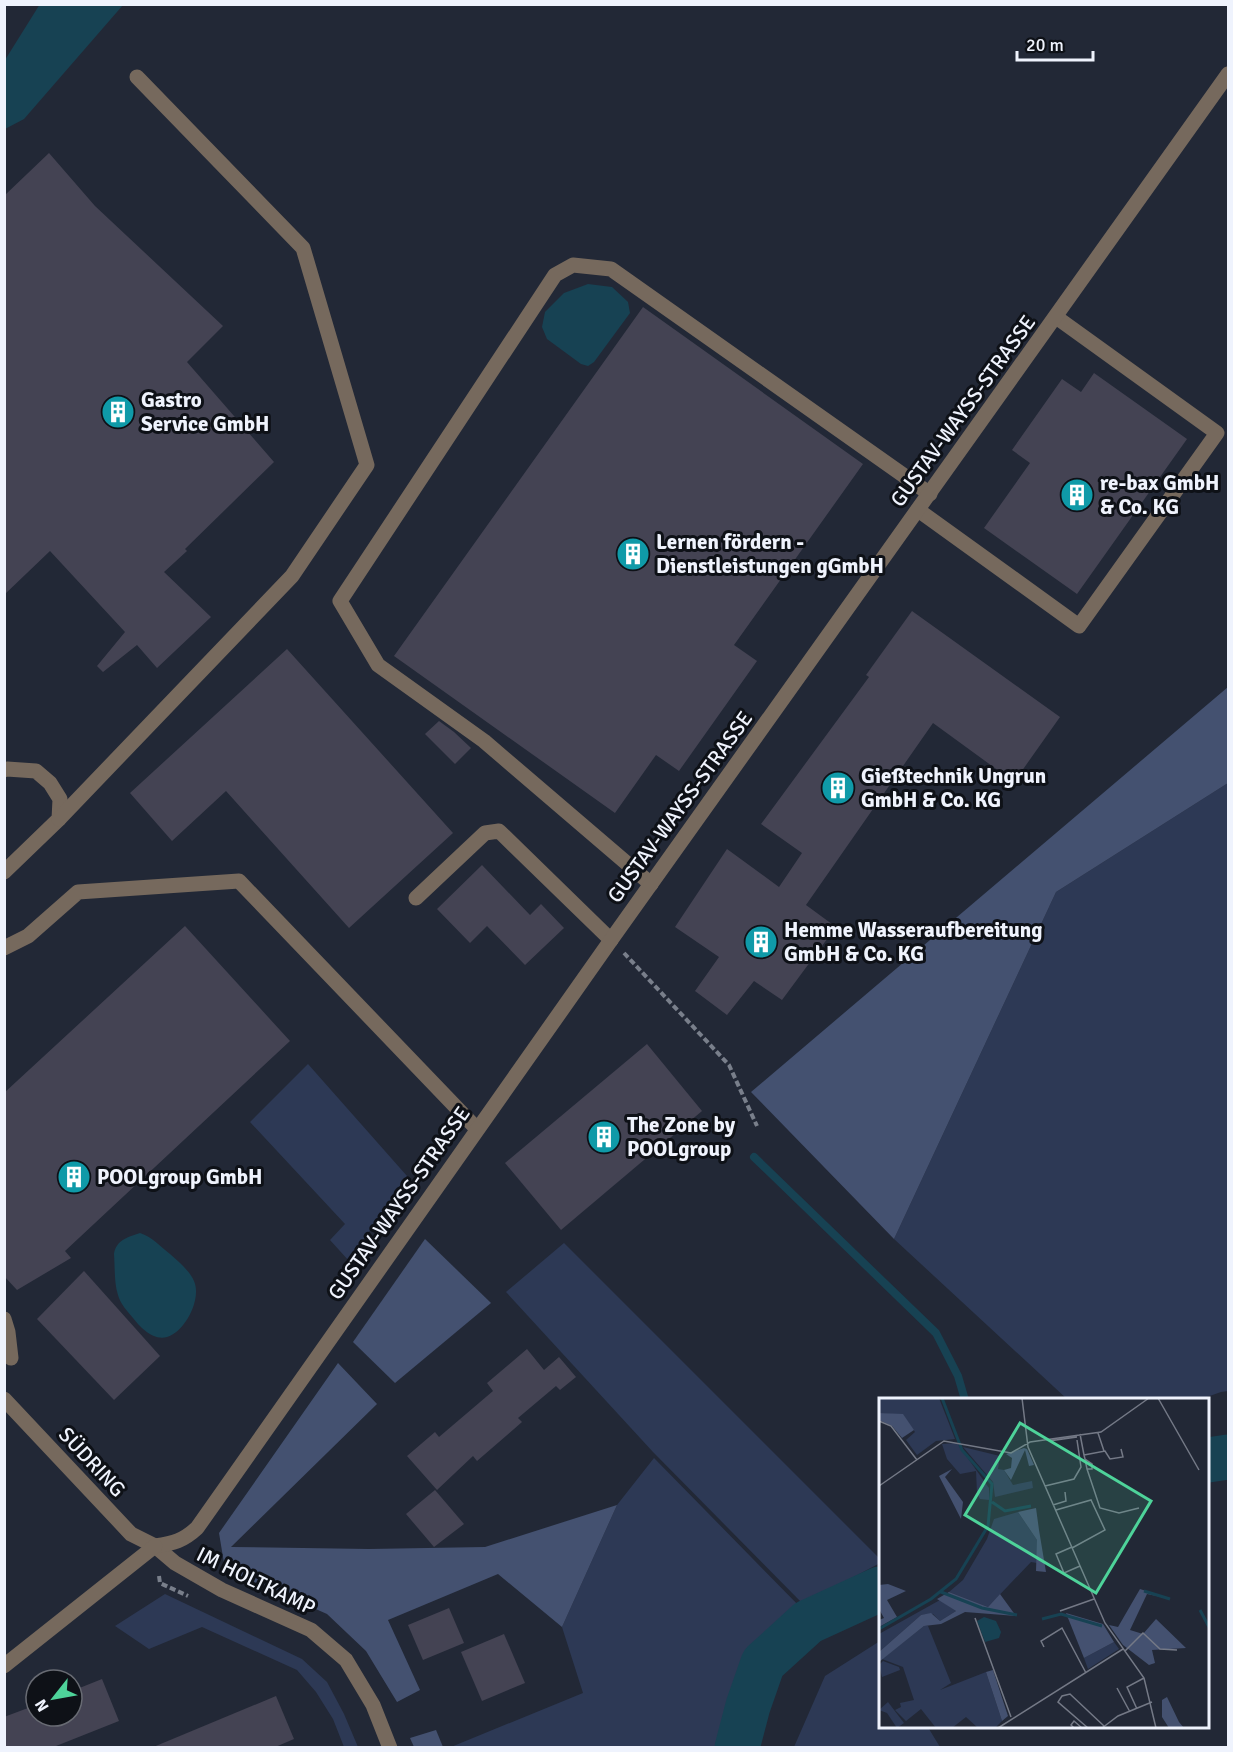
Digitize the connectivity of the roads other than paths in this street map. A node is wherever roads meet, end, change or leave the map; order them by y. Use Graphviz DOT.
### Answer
graph roads {
  1 [pos="1228,74"];
  2 [pos="136,77"];
  3 [pos="1056,317"];
  4 [pos="930,494"];
  5 [pos="918,510"];
  6 [pos="4,770"];
  7 [pos="59,819"];
  8 [pos="4,872"];
  9 [pos="651,884"];
  10 [pos="416,898"];
  11 [pos="611,940"];
  12 [pos="4,948"];
  13 [pos="477,1129"];
  14 [pos="4,1319"];
  15 [pos="11,1359"];
  16 [pos="4,1399"];
  17 [pos="155,1546"];
  18 [pos="4,1666"];
  19 [pos="390,1748"];
  1 -- 3 [label="street, GUSTAV-WAYSS-STRASSE"];
  2 -- 7 [label="street"];
  3 -- 4 [label="street, GUSTAV-WAYSS-STRASSE"];
  3 -- 5 [label="street"];
  4 -- 5 [label="street, GUSTAV-WAYSS-STRASSE"];
  4 -- 9 [label="street"];
  5 -- 9 [label="street, GUSTAV-WAYSS-STRASSE"];
  6 -- 7 [label="street"];
  7 -- 8 [label="street"];
  9 -- 11 [label="street, GUSTAV-WAYSS-STRASSE"];
  10 -- 11 [label="street"];
  11 -- 13 [label="street, GUSTAV-WAYSS-STRASSE"];
  12 -- 13 [label="street"];
  13 -- 17 [label="street, GUSTAV-WAYSS-STRASSE"];
  14 -- 15 [label="street"];
  16 -- 17 [label="street, SÜDRING"];
  17 -- 18 [label="street"];
  17 -- 19 [label="street, IM HOLTKAMP"];
}
